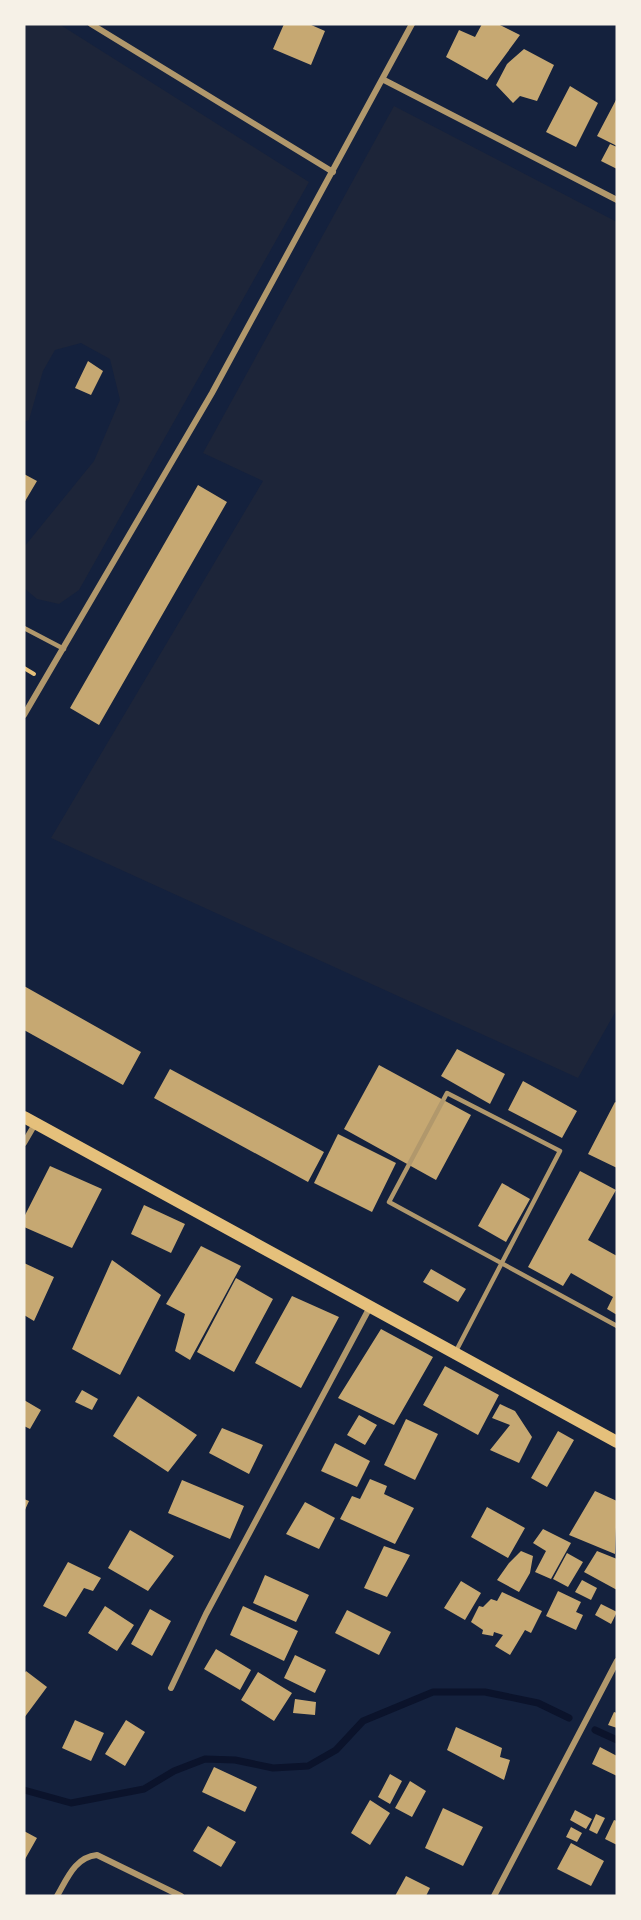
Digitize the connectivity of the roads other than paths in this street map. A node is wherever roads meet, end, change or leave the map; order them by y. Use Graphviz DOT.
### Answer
graph roads {
  1 [pos="91,24"];
  2 [pos="412,24"];
  3 [pos="384,80"];
  4 [pos="333,172"];
  5 [pos="617,200"];
  6 [pos="24,628"];
  7 [pos="64,650"];
  8 [pos="24,715"];
  9 [pos="29,1120"];
  10 [pos="24,1143"];
  11 [pos="500,1264"];
  12 [pos="371,1307"];
  13 [pos="617,1326"];
  14 [pos="455,1353"];
  15 [pos="617,1442"];
  16 [pos="617,1661"];
  17 [pos="171,1688"];
  18 [pos="57,1896"];
  19 [pos="181,1896"];
  20 [pos="494,1896"];
  1 -- 4 [label="street"];
  2 -- 3 [label="street"];
  3 -- 4 [label="street"];
  3 -- 5 [label="street"];
  4 -- 7 [label="street"];
  6 -- 7 [label="lane"];
  7 -- 8 [label="street"];
  9 -- 10 [label="street"];
  9 -- 12 [label="main road"];
  11 -- 11 [label="lane"];
  11 -- 13 [label="lane"];
  11 -- 14 [label="lane"];
  12 -- 14 [label="main road"];
  12 -- 17 [label="street"];
  14 -- 15 [label="main road"];
  16 -- 20 [label="street"];
  18 -- 19 [label="street"];
}
